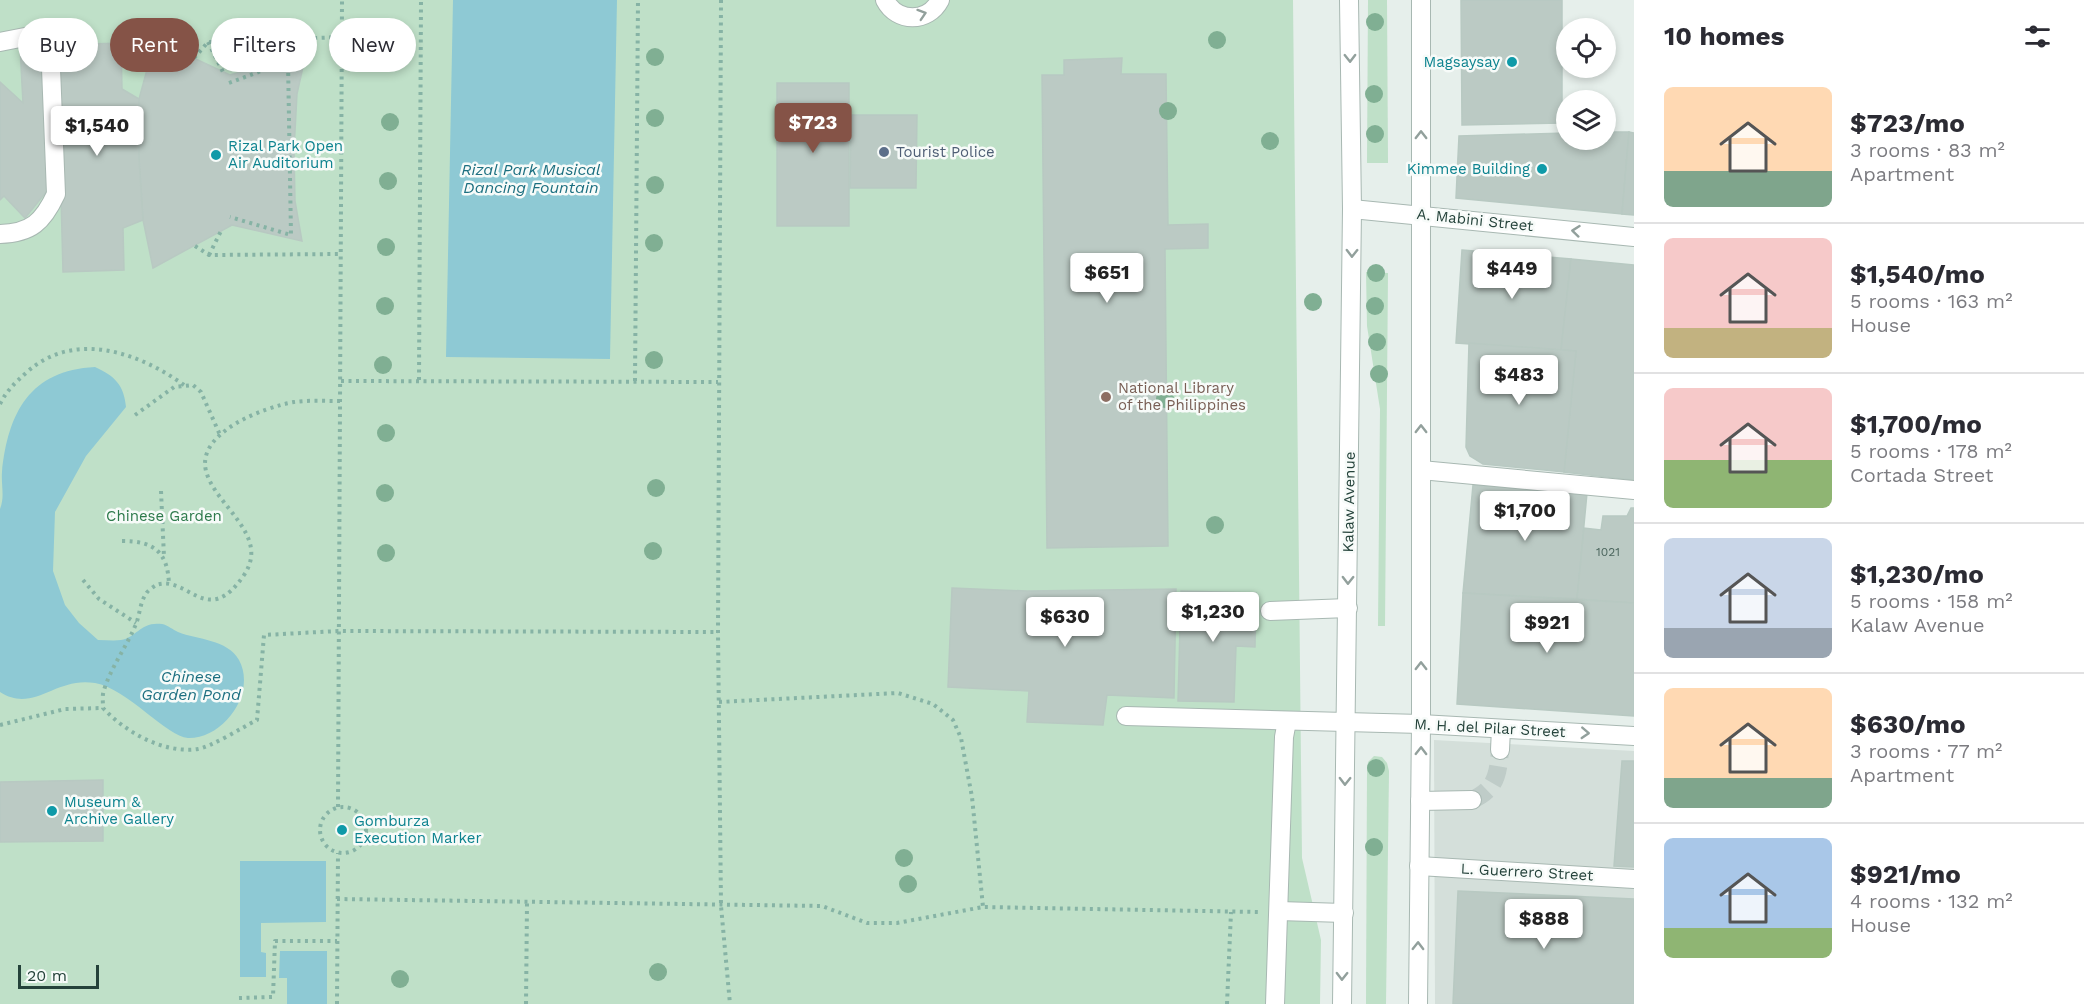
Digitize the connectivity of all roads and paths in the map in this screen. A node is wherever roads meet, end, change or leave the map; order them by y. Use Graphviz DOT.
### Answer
graph roads {
  1 [pos="342,0"];
  2 [pos="421,0"];
  3 [pos="638,0"];
  4 [pos="721,0"];
  5 [pos="885,0"];
  6 [pos="940,0"];
  7 [pos="1349,0"];
  8 [pos="1421,0"];
  9 [pos="342,18"];
  10 [pos="329,37"];
  11 [pos="0,42"];
  12 [pos="208,42"];
  13 [pos="211,48"];
  14 [pos="199,52"];
  15 [pos="342,72"];
  16 [pos="229,83"];
  17 [pos="1352,209"];
  18 [pos="1420,214"];
  19 [pos="230,217"];
  20 [pos="221,231"];
  21 [pos="0,234"];
  22 [pos="1634,237"];
  23 [pos="195,246"];
  24 [pos="341,254"];
  25 [pos="209,255"];
  26 [pos="419,380"];
  27 [pos="341,381"];
  28 [pos="635,381"];
  29 [pos="718,382"];
  30 [pos="184,385"];
  31 [pos="340,401"];
  32 [pos="0,404"];
  33 [pos="135,415"];
  34 [pos="220,435"];
  35 [pos="1421,470"];
  36 [pos="1634,490"];
  37 [pos="161,491"];
  38 [pos="122,541"];
  39 [pos="164,557"];
  40 [pos="83,580"];
  41 [pos="169,585"];
  42 [pos="1348,608"];
  43 [pos="1270,611"];
  44 [pos="136,623"];
  45 [pos="338,631"];
  46 [pos="718,632"];
  47 [pos="719,702"];
  48 [pos="103,708"];
  49 [pos="1126,716"];
  50 [pos="1287,721"];
  51 [pos="1346,723"];
  52 [pos="1421,724"];
  53 [pos="0,725"];
  54 [pos="1501,729"];
  55 [pos="1634,736"];
  56 [pos="1500,750"];
  57 [pos="1472,800"];
  58 [pos="1420,801"];
  59 [pos="338,807"];
  60 [pos="338,853"];
  61 [pos="1419,866"];
  62 [pos="1634,879"];
  63 [pos="337,899"];
  64 [pos="527,902"];
  65 [pos="721,906"];
  66 [pos="982,907"];
  67 [pos="1231,912"];
  68 [pos="1280,912"];
  69 [pos="1344,914"];
  70 [pos="337,941"];
  71 [pos="239,998"];
  72 [pos="337,1004"];
  73 [pos="526,1004"];
  74 [pos="730,1004"];
  75 [pos="1227,1004"];
  76 [pos="1275,1004"];
  77 [pos="1342,1004"];
  78 [pos="1418,1004"];
  1 -- 9 [label="path"];
  2 -- 26 [label="path"];
  3 -- 28 [label="path"];
  4 -- 29 [label="path"];
  5 -- 6 [label="street, one-way"];
  7 -- 17 [label="street, Kalaw Avenue, one-way"];
  18 -- 8 [label="street, one-way"];
  10 -- 12 [label="path"];
  11 -- 21 [label="street"];
  12 -- 13 [label="path"];
  12 -- 14 [label="path"];
  15 -- 24 [label="path"];
  16 -- 19 [label="path"];
  17 -- 18 [label="street, A. Mabini Street"];
  17 -- 42 [label="street, Kalaw Avenue, one-way"];
  22 -- 18 [label="street, A. Mabini Street, one-way"];
  35 -- 18 [label="street, one-way"];
  20 -- 25 [label="path"];
  23 -- 25 [label="path"];
  24 -- 25 [label="path"];
  24 -- 27 [label="path"];
  26 -- 27 [label="path"];
  26 -- 28 [label="path"];
  27 -- 31 [label="path"];
  28 -- 29 [label="path"];
  29 -- 46 [label="path"];
  30 -- 32 [label="path"];
  30 -- 33 [label="path"];
  30 -- 34 [label="path"];
  31 -- 34 [label="path"];
  31 -- 45 [label="path"];
  34 -- 41 [label="path"];
  35 -- 36 [label="street"];
  52 -- 35 [label="street, one-way"];
  37 -- 39 [label="path"];
  38 -- 39 [label="path"];
  39 -- 41 [label="path"];
  40 -- 44 [label="path"];
  41 -- 44 [label="path"];
  42 -- 43 [label="street"];
  42 -- 51 [label="street, Kalaw Avenue"];
  44 -- 48 [label="path"];
  45 -- 46 [label="path"];
  45 -- 48 [label="path"];
  45 -- 59 [label="path"];
  46 -- 47 [label="path"];
  47 -- 65 [label="path"];
  47 -- 66 [label="path"];
  48 -- 53 [label="path"];
  49 -- 50 [label="street, M. H. del Pilar Street"];
  50 -- 51 [label="street, M. H. del Pilar Street"];
  50 -- 68 [label="street"];
  51 -- 52 [label="street, M. H. del Pilar Street"];
  51 -- 69 [label="street, Kalaw Avenue, one-way"];
  52 -- 54 [label="street, M. H. del Pilar Street"];
  58 -- 52 [label="street, one-way"];
  54 -- 55 [label="street, M. H. del Pilar Street, one-way"];
  54 -- 56 [label="street"];
  57 -- 58 [label="street"];
  58 -- 61 [label="street"];
  59 -- 60 [label="path"];
  59 -- 60 [label="path"];
  60 -- 63 [label="path"];
  61 -- 62 [label="street, L. Guerrero Street"];
  78 -- 61 [label="street, one-way"];
  63 -- 64 [label="path"];
  63 -- 70 [label="path"];
  64 -- 65 [label="path"];
  64 -- 73 [label="path"];
  65 -- 66 [label="path"];
  65 -- 74 [label="path"];
  66 -- 67 [label="path"];
  67 -- 68 [label="path"];
  67 -- 75 [label="path"];
  68 -- 69 [label="street"];
  68 -- 76 [label="street"];
  69 -- 77 [label="street, Kalaw Avenue, one-way"];
  70 -- 71 [label="path"];
  70 -- 72 [label="path"];
}
